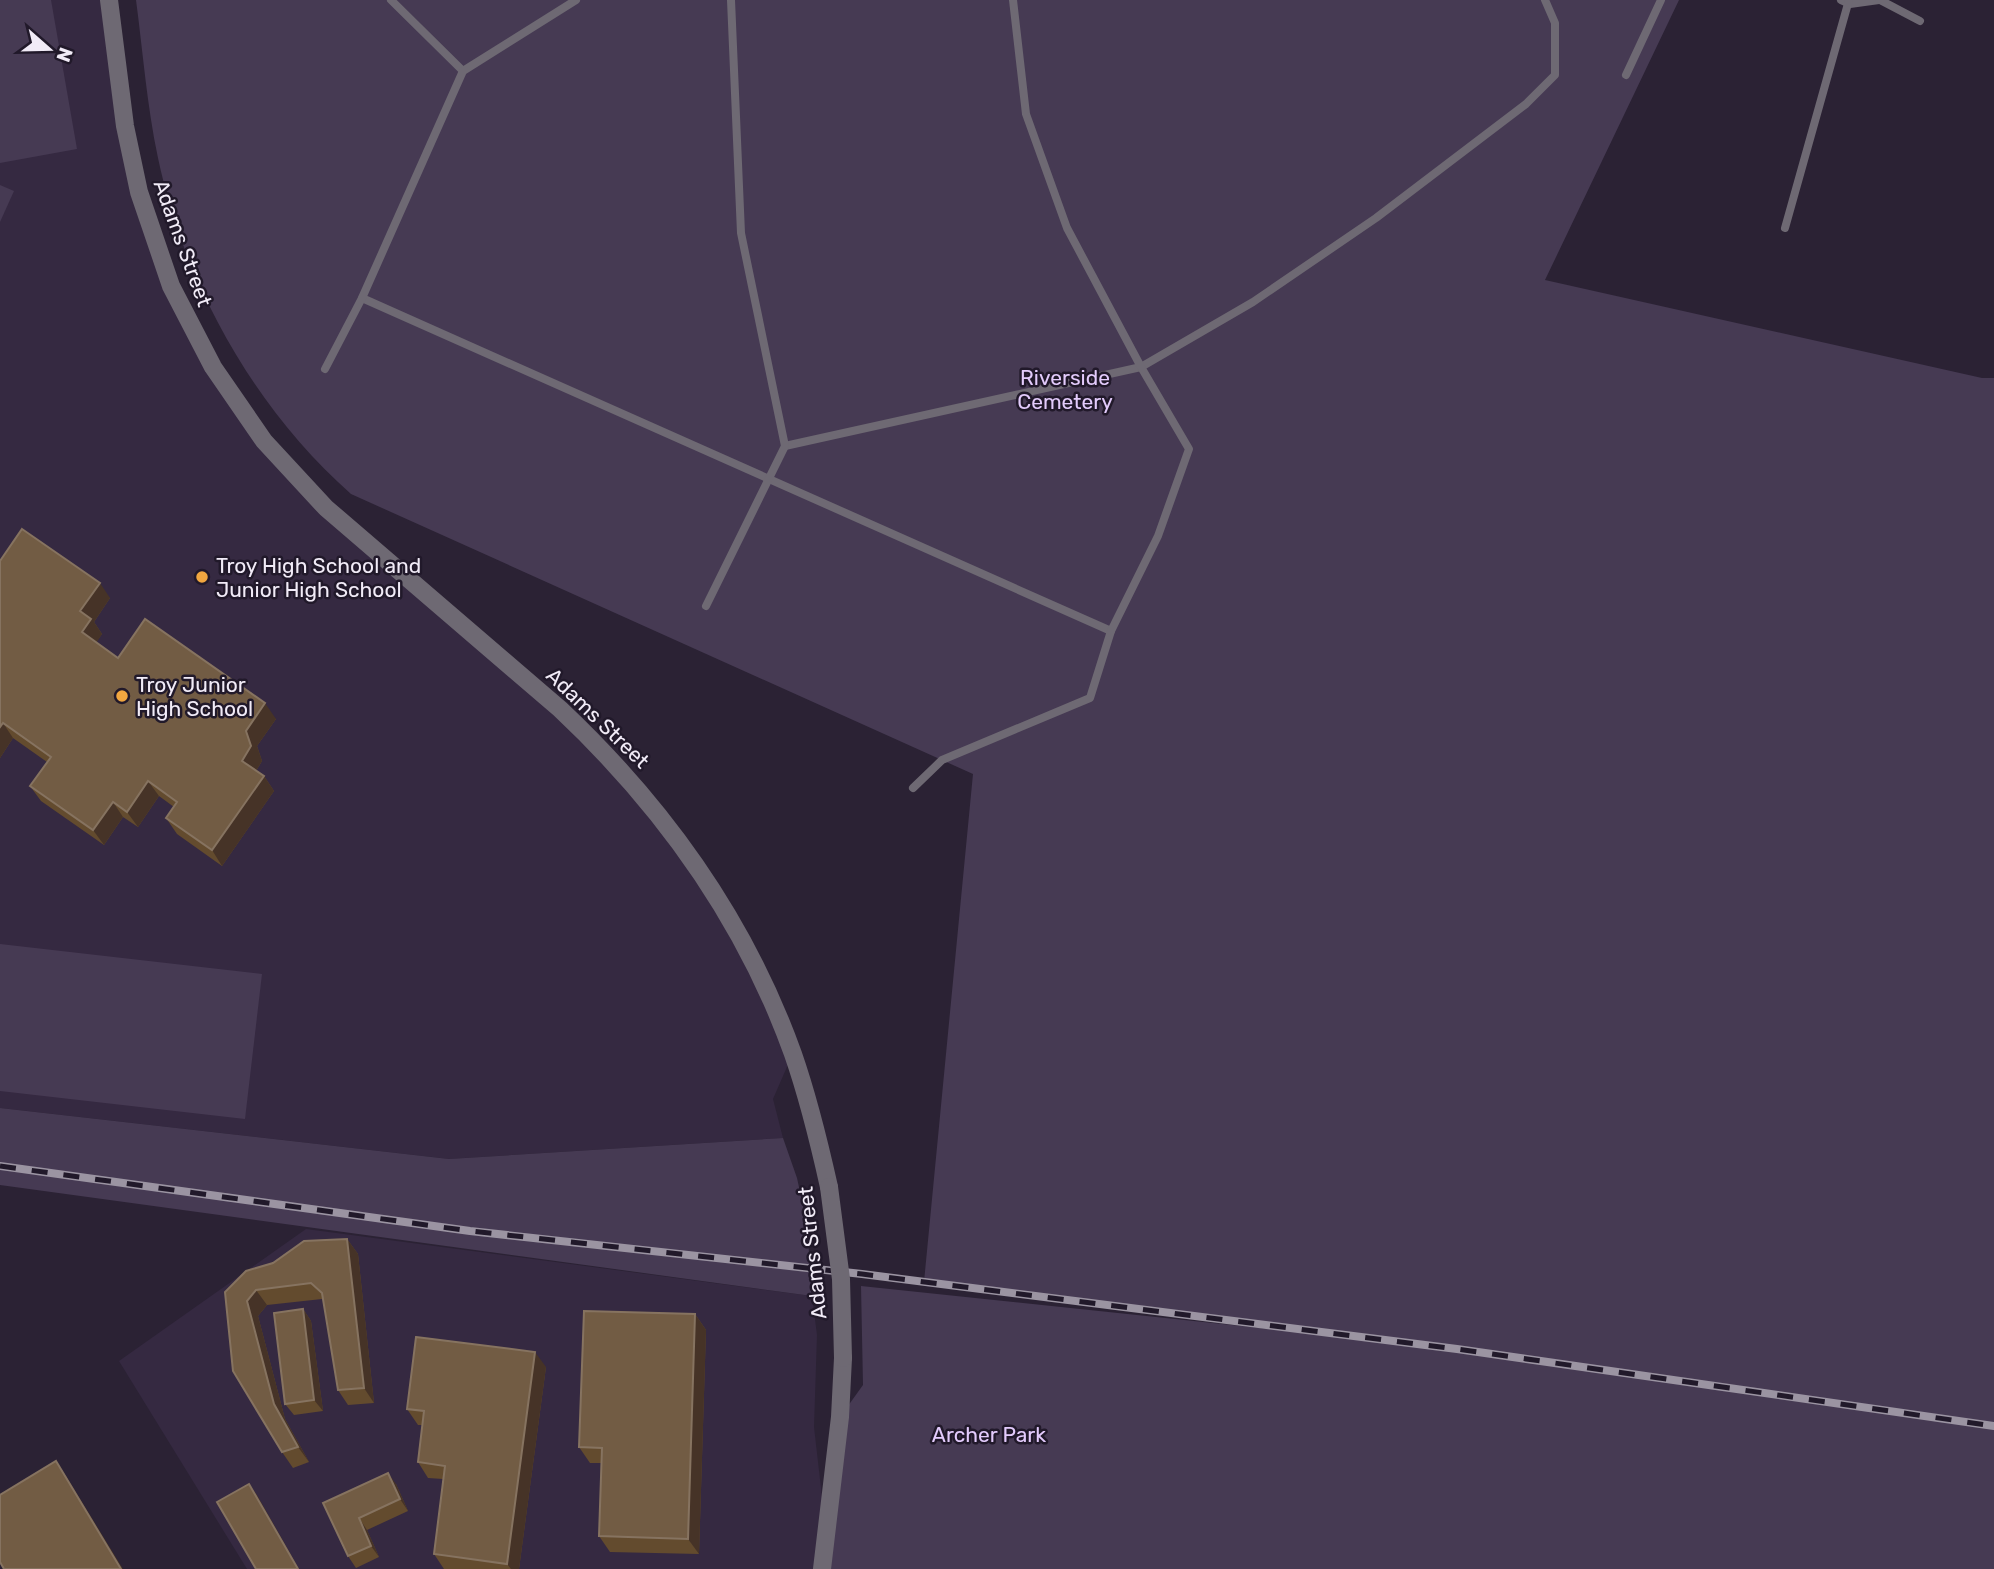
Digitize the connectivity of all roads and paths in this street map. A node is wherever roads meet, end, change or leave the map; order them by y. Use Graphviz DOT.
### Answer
graph roads {
  1 [pos="110,0"];
  2 [pos="391,0"];
  3 [pos="576,0"];
  4 [pos="731,0"];
  5 [pos="1013,0"];
  6 [pos="1545,0"];
  7 [pos="1661,0"];
  8 [pos="1880,0"];
  9 [pos="1847,1"];
  10 [pos="1920,21"];
  11 [pos="463,71"];
  12 [pos="1626,75"];
  13 [pos="1785,228"];
  14 [pos="362,298"];
  15 [pos="1141,367"];
  16 [pos="325,369"];
  17 [pos="785,446"];
  18 [pos="770,480"];
  19 [pos="706,606"];
  20 [pos="1111,631"];
  21 [pos="913,788"];
  22 [pos="822,1569"];
  1 -- 22 [label="street, Adams Street, bridge"];
  2 -- 11 [label="lane"];
  3 -- 11 [label="lane"];
  4 -- 17 [label="lane"];
  5 -- 15 [label="lane"];
  6 -- 15 [label="lane"];
  7 -- 12 [label="lane"];
  8 -- 9 [label="lane"];
  8 -- 10 [label="lane"];
  9 -- 13 [label="lane"];
  11 -- 14 [label="lane"];
  14 -- 16 [label="lane"];
  14 -- 18 [label="lane"];
  15 -- 17 [label="lane"];
  15 -- 20 [label="lane"];
  17 -- 18 [label="lane"];
  18 -- 19 [label="lane"];
  18 -- 20 [label="lane"];
  20 -- 21 [label="lane"];
}
